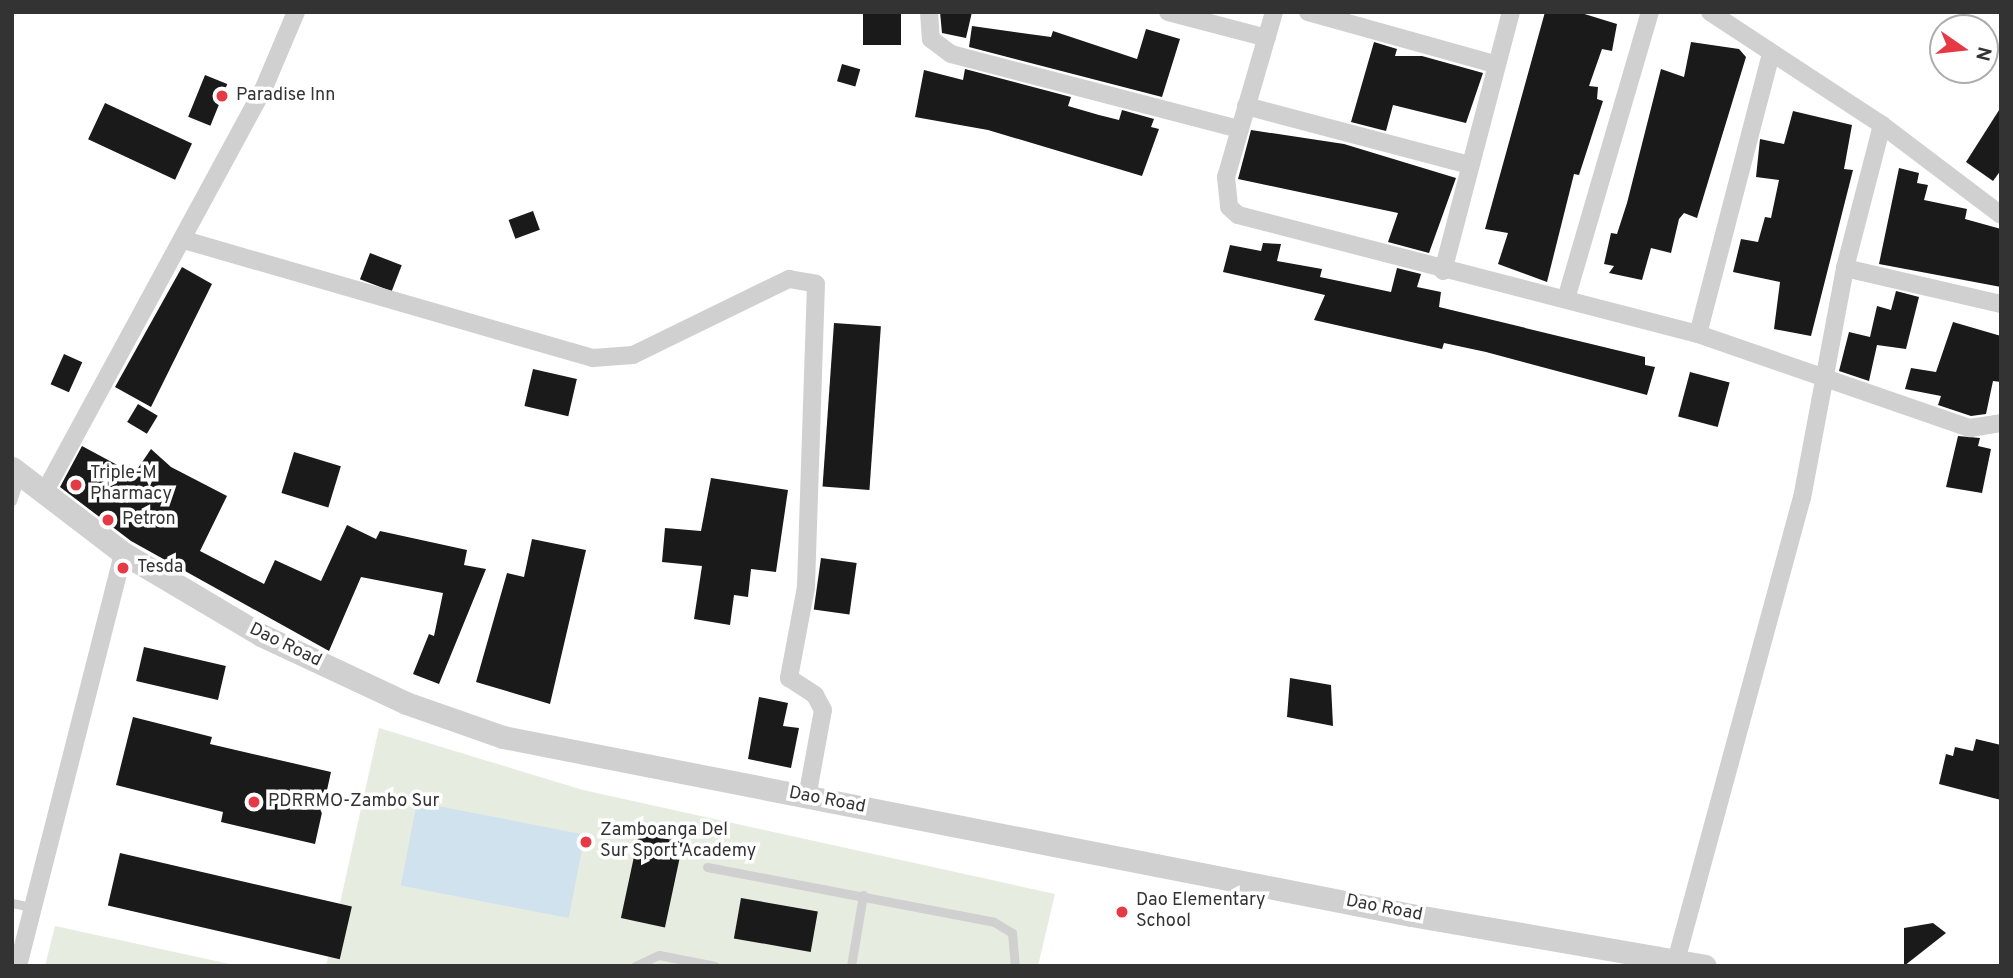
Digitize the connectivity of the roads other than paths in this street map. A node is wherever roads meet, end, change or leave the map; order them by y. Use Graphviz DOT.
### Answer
graph roads {
  1 [pos="296,12"];
  2 [pos="929,12"];
  3 [pos="1168,12"];
  4 [pos="1274,12"];
  5 [pos="1308,12"];
  6 [pos="1511,12"];
  7 [pos="1650,12"];
  8 [pos="1710,12"];
  9 [pos="1267,38"];
  10 [pos="1771,53"];
  11 [pos="1494,64"];
  12 [pos="1246,106"];
  13 [pos="1882,125"];
  14 [pos="1239,129"];
  15 [pos="1469,165"];
  16 [pos="2001,215"];
  17 [pos="184,240"];
  18 [pos="1845,268"];
  19 [pos="1443,271"];
  20 [pos="1566,299"];
  21 [pos="2001,304"];
  22 [pos="1698,334"];
  23 [pos="1822,379"];
  24 [pos="2001,423"];
  25 [pos="16,471"];
  26 [pos="44,493"];
  27 [pos="12,501"];
  28 [pos="123,553"];
  29 [pos="807,797"];
  30 [pos="707,867"];
  31 [pos="863,895"];
  32 [pos="12,903"];
  33 [pos="31,907"];
  34 [pos="1676,961"];
  35 [pos="18,966"];
  36 [pos="635,966"];
  37 [pos="715,966"];
  38 [pos="851,966"];
  39 [pos="1015,966"];
  40 [pos="1705,966"];
  1 -- 17 [label="street"];
  2 -- 14 [label="street"];
  3 -- 9 [label="street"];
  4 -- 9 [label="street"];
  5 -- 11 [label="street"];
  6 -- 11 [label="street"];
  7 -- 20 [label="street"];
  8 -- 10 [label="street"];
  9 -- 12 [label="street"];
  10 -- 13 [label="street"];
  10 -- 22 [label="street"];
  11 -- 15 [label="street"];
  12 -- 14 [label="street"];
  12 -- 15 [label="street"];
  13 -- 16 [label="street"];
  13 -- 18 [label="street"];
  14 -- 19 [label="street"];
  15 -- 19 [label="street"];
  17 -- 26 [label="street"];
  17 -- 29 [label="street"];
  18 -- 21 [label="street"];
  18 -- 23 [label="street"];
  19 -- 20 [label="street"];
  20 -- 22 [label="street"];
  22 -- 23 [label="street"];
  23 -- 24 [label="street"];
  23 -- 34 [label="street"];
  25 -- 26 [label="street, Dao Road"];
  25 -- 27 [label="lane"];
  26 -- 28 [label="street, Dao Road"];
  28 -- 29 [label="street, Dao Road"];
  28 -- 33 [label="street"];
  29 -- 34 [label="street, Dao Road"];
  30 -- 31 [label="lane"];
  31 -- 38 [label="lane"];
  31 -- 39 [label="lane"];
  32 -- 33 [label="lane"];
  33 -- 35 [label="street"];
  34 -- 40 [label="street, Dao Road"];
  36 -- 37 [label="lane"];
}
